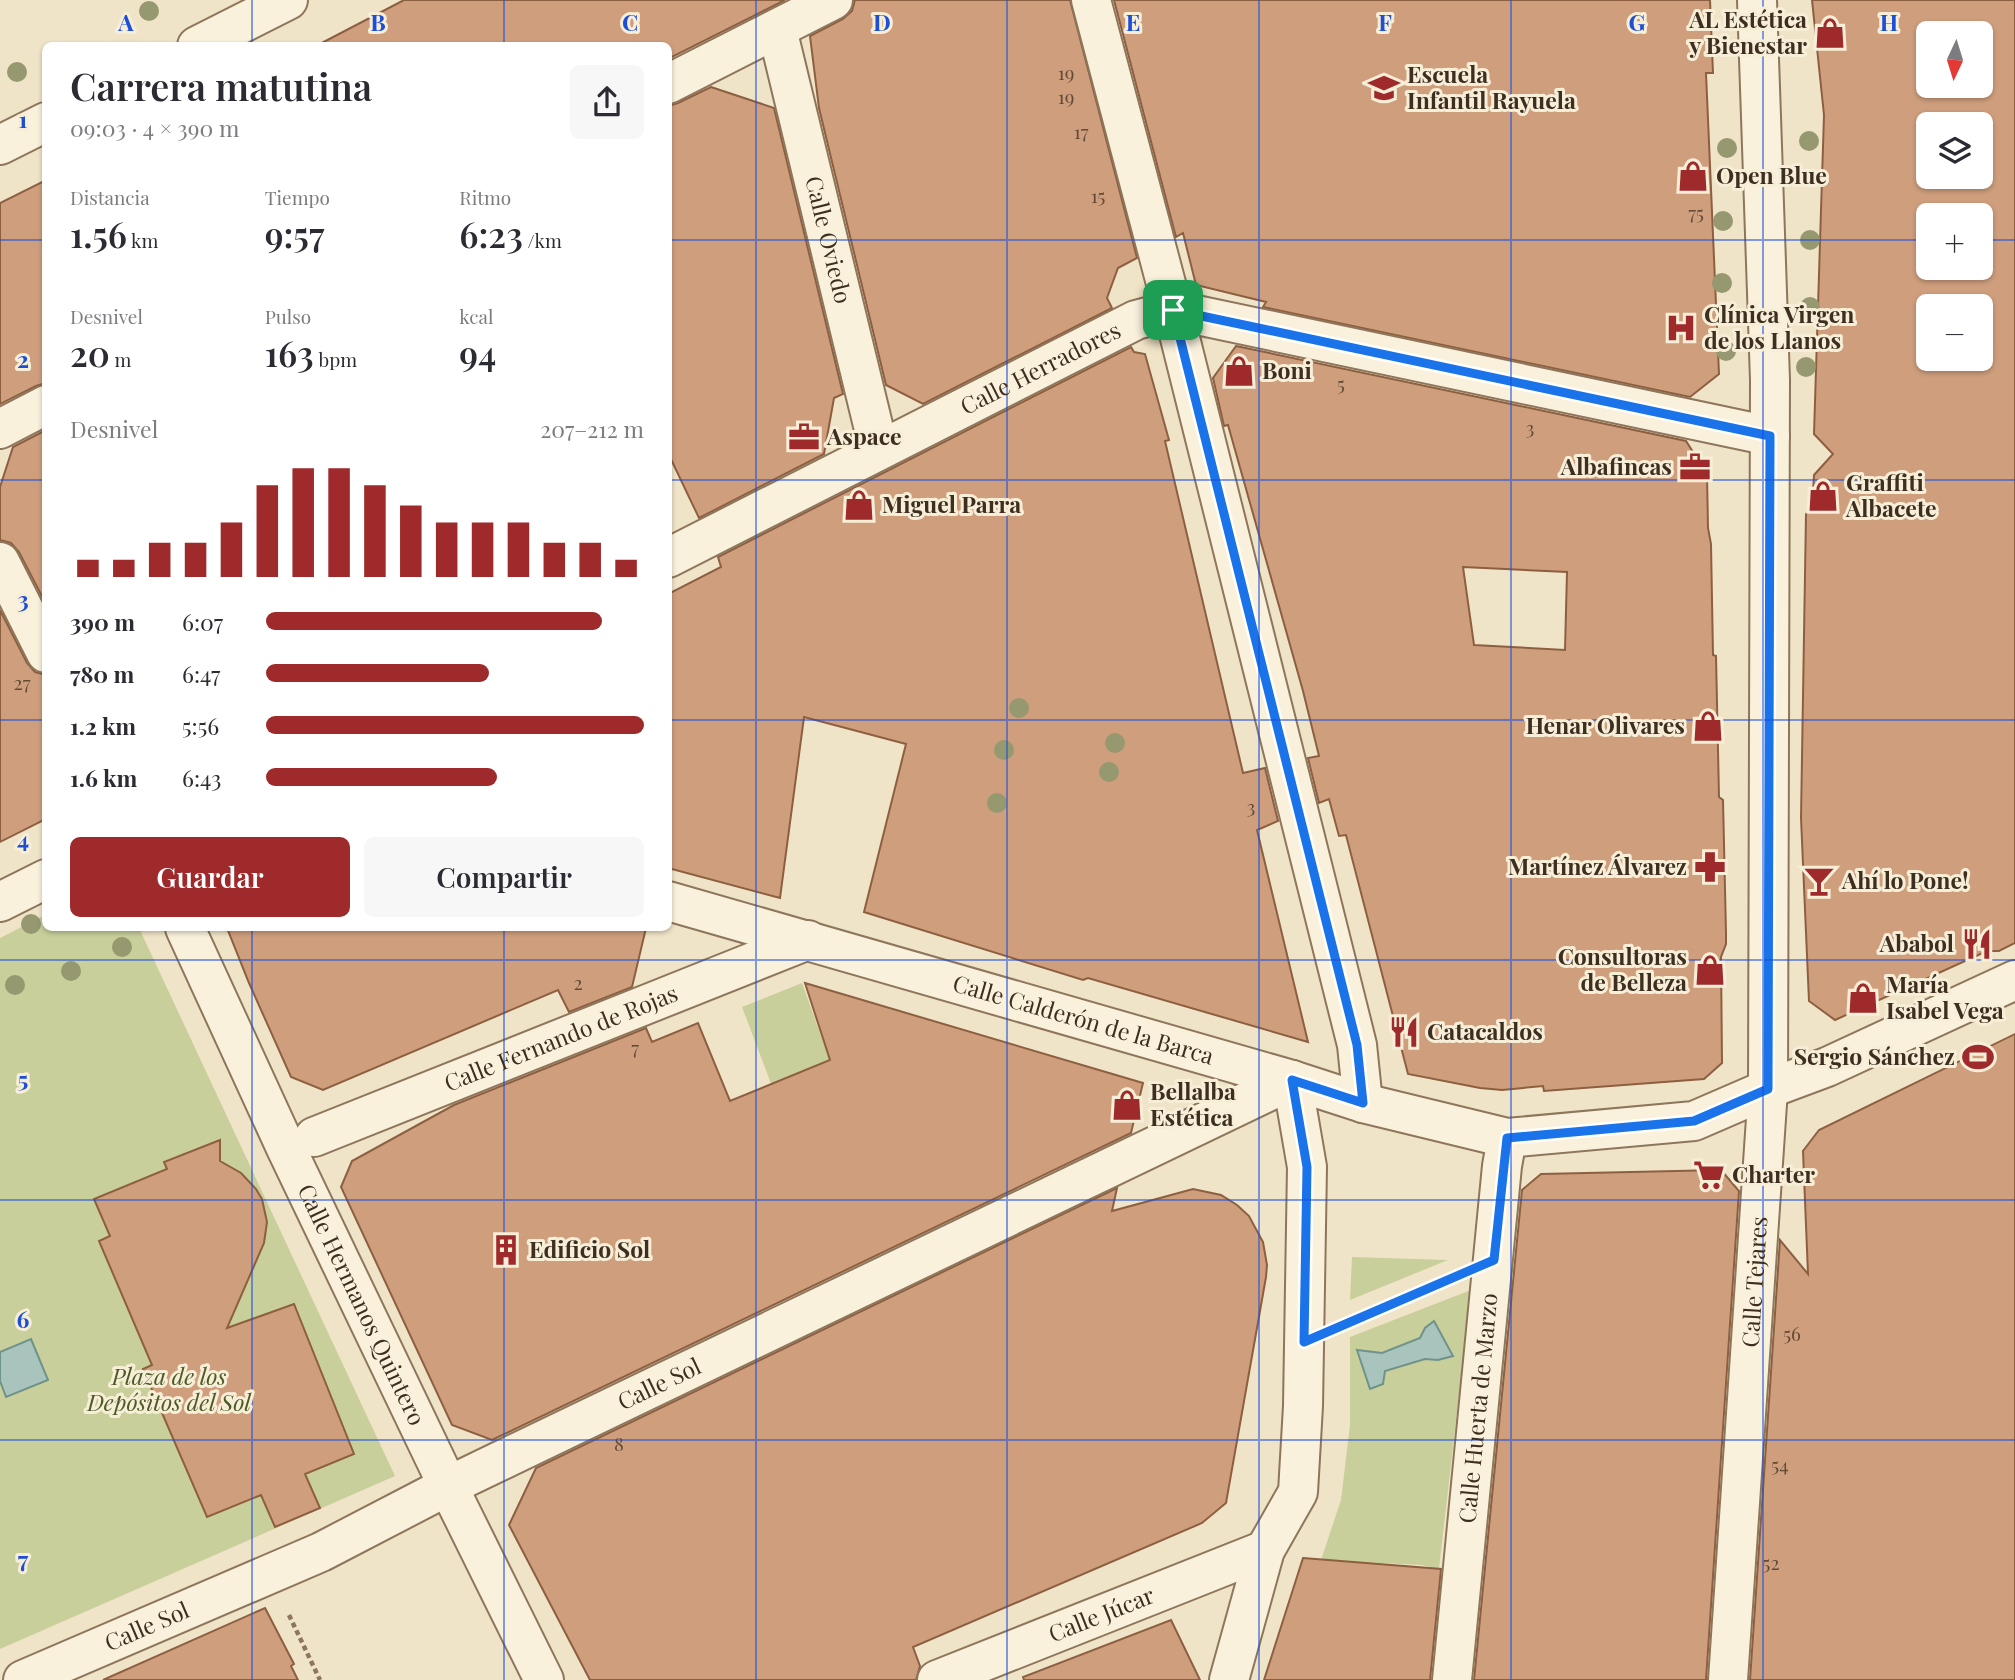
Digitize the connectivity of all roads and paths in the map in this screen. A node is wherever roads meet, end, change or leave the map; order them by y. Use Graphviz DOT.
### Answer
graph roads {
  1 [pos="288,0"];
  2 [pos="833,0"];
  3 [pos="1091,0"];
  4 [pos="1757,0"];
  5 [pos="777,29"];
  6 [pos="205,42"];
  7 [pos="672,82"];
  8 [pos="42,124"];
  9 [pos="0,145"];
  10 [pos="1173,310"];
  11 [pos="42,407"];
  12 [pos="0,429"];
  13 [pos="1770,436"];
  14 [pos="879,450"];
  15 [pos="672,556"];
  16 [pos="0,562"];
  17 [pos="42,645"];
  18 [pos="42,881"];
  19 [pos="0,902"];
  20 [pos="672,902"];
  21 [pos="186,931"];
  22 [pos="808,940"];
  23 [pos="2015,980"];
  24 [pos="1292,1080"];
  25 [pos="1768,1089"];
  26 [pos="1363,1103"];
  27 [pos="314,1138"];
  28 [pos="1507,1138"];
  29 [pos="1494,1260"];
  30 [pos="1304,1342"];
  31 [pos="448,1486"];
  32 [pos="1265,1550"];
  33 [pos="270,1573"];
  34 [pos="23,1680"];
  35 [pos="320,1680"];
  36 [pos="544,1680"];
  37 [pos="937,1680"];
  38 [pos="1229,1680"];
  39 [pos="1452,1680"];
  40 [pos="1728,1680"];
  1 -- 6 [label="street"];
  2 -- 5 [label="street"];
  3 -- 10 [label="street"];
  4 -- 13 [label="street, Calle Tejares"];
  5 -- 7 [label="street"];
  5 -- 14 [label="street, Calle Oviedo"];
  8 -- 9 [label="street"];
  10 -- 13 [label="street, Calle Herradores"];
  10 -- 14 [label="street, Calle Herradores"];
  10 -- 26 [label="street"];
  11 -- 12 [label="street"];
  13 -- 25 [label="street, Calle Tejares"];
  14 -- 15 [label="street, Calle Herradores"];
  16 -- 17 [label="street"];
  18 -- 19 [label="street"];
  20 -- 22 [label="street, Calle Calderón de la Barca"];
  21 -- 31 [label="street, Calle Hermanos Quintero"];
  22 -- 24 [label="street, Calle Calderón de la Barca"];
  22 -- 27 [label="street, Calle Fernando de Rojas"];
  23 -- 25 [label="street, Calle Calderón de la Barca"];
  24 -- 26 [label="street, Calle Calderón de la Barca"];
  24 -- 30 [label="street"];
  24 -- 31 [label="street, Calle Sol"];
  25 -- 28 [label="street, Calle Calderón de la Barca"];
  25 -- 40 [label="street, Calle Tejares"];
  26 -- 28 [label="street, Calle Calderón de la Barca"];
  28 -- 29 [label="street, Calle Huerta de Marzo"];
  29 -- 30 [label="path"];
  29 -- 39 [label="street, Calle Huerta de Marzo"];
  30 -- 32 [label="street"];
  31 -- 33 [label="street, Calle Sol"];
  31 -- 36 [label="street, Calle Hermanos Quintero"];
  32 -- 37 [label="street, Calle Júcar"];
  32 -- 38 [label="street"];
  33 -- 34 [label="street, Calle Sol"];
  33 -- 35 [label="path"];
}
